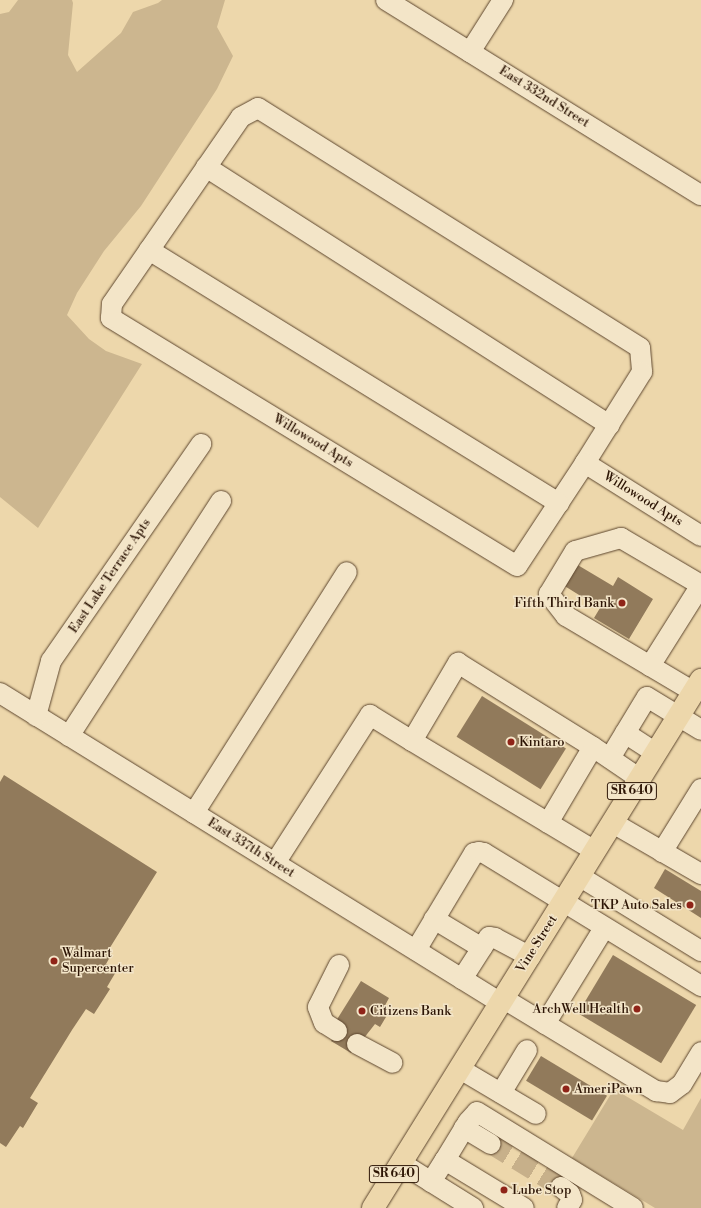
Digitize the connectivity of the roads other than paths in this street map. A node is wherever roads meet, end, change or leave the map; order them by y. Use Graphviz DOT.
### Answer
graph roads {
  1 [pos="386,0"];
  2 [pos="503,0"];
  3 [pos="470,52"];
  4 [pos="206,167"];
  5 [pos="701,194"];
  6 [pos="149,250"];
  7 [pos="609,425"];
  8 [pos="201,444"];
  9 [pos="585,463"];
  10 [pos="221,501"];
  11 [pos="558,503"];
  12 [pos="701,536"];
  13 [pos="347,572"];
  14 [pos="701,585"];
  15 [pos="650,666"];
  16 [pos="699,685"];
  17 [pos="0,693"];
  18 [pos="36,716"];
  19 [pos="679,716"];
  20 [pos="701,730"];
  21 [pos="625,733"];
  22 [pos="69,736"];
  23 [pos="412,741"];
  24 [pos="593,747"];
  25 [pos="656,753"];
  26 [pos="610,758"];
  27 [pos="640,779"];
  28 [pos="701,789"];
  29 [pos="194,813"];
  30 [pos="548,823"];
  31 [pos="613,823"];
  32 [pos="595,851"];
  33 [pos="662,852"];
  34 [pos="275,862"];
  35 [pos="701,873"];
  36 [pos="579,876"];
  37 [pos="564,902"];
  38 [pos="434,919"];
  39 [pos="604,928"];
  40 [pos="482,948"];
  41 [pos="416,950"];
  42 [pos="701,951"];
  43 [pos="530,957"];
  44 [pos="339,965"];
  45 [pos="462,979"];
  46 [pos="701,986"];
  47 [pos="502,1001"];
  48 [pos="545,1024"];
  49 [pos="337,1031"];
  50 [pos="357,1044"];
  51 [pos="527,1050"];
  52 [pos="701,1052"];
  53 [pos="392,1063"];
  54 [pos="460,1069"];
  55 [pos="501,1093"];
  56 [pos="536,1114"];
  57 [pos="464,1128"];
  58 [pos="491,1144"];
  59 [pos="445,1160"];
  60 [pos="401,1164"];
  61 [pos="431,1182"];
  62 [pos="561,1187"];
  63 [pos="377,1206"];
  64 [pos="473,1208"];
  65 [pos="524,1208"];
  66 [pos="567,1208"];
  67 [pos="633,1208"];
  1 -- 3 [label="street, East 332nd Street"];
  2 -- 3 [label="street"];
  3 -- 5 [label="street, East 332nd Street"];
  4 -- 6 [label="street, Willowood Apts"];
  4 -- 7 [label="street"];
  4 -- 7 [label="street, Willowood Apts"];
  6 -- 11 [label="street"];
  6 -- 11 [label="street, Willowood Apts"];
  7 -- 9 [label="street, Willowood Apts"];
  8 -- 18 [label="street, East Lake Terrace Apts"];
  9 -- 11 [label="street, Willowood Apts"];
  9 -- 12 [label="street, Willowood Apts"];
  10 -- 22 [label="street"];
  13 -- 29 [label="street"];
  14 -- 15 [label="street"];
  14 -- 15 [label="street"];
  15 -- 16 [label="street"];
  16 -- 19 [label="main road, Vine Street / SR 640"];
  17 -- 18 [label="street, East 337th Street"];
  18 -- 22 [label="street, East 337th Street"];
  19 -- 20 [label="street"];
  19 -- 21 [label="street"];
  19 -- 25 [label="main road, Vine Street / SR 640"];
  21 -- 25 [label="street"];
  21 -- 26 [label="street"];
  22 -- 29 [label="street, East 337th Street"];
  23 -- 24 [label="street"];
  23 -- 30 [label="street"];
  23 -- 34 [label="street"];
  24 -- 26 [label="street"];
  24 -- 30 [label="street"];
  25 -- 27 [label="main road, Vine Street / SR 640"];
  26 -- 27 [label="street"];
  27 -- 31 [label="main road, Vine Street / SR 640"];
  28 -- 33 [label="street"];
  29 -- 34 [label="street, East 337th Street"];
  30 -- 32 [label="street"];
  31 -- 32 [label="main road, Vine Street / SR 640"];
  31 -- 33 [label="street"];
  32 -- 36 [label="main road, Vine Street / SR 640"];
  33 -- 35 [label="street"];
  34 -- 41 [label="street, East 337th Street"];
  36 -- 37 [label="main road, Vine Street / SR 640"];
  36 -- 42 [label="street"];
  37 -- 38 [label="street"];
  37 -- 39 [label="street"];
  37 -- 43 [label="main road, Vine Street / SR 640"];
  38 -- 40 [label="street"];
  38 -- 41 [label="street"];
  39 -- 46 [label="street"];
  39 -- 48 [label="street"];
  40 -- 43 [label="street"];
  40 -- 45 [label="street"];
  41 -- 45 [label="street, East 337th Street"];
  43 -- 47 [label="main road, Vine Street / SR 640"];
  44 -- 49 [label="street"];
  45 -- 47 [label="street, East 337th Street"];
  47 -- 48 [label="street, East 337th Street"];
  47 -- 54 [label="main road, Vine Street / SR 640"];
  48 -- 52 [label="street, East 337th Street"];
  50 -- 53 [label="street"];
  51 -- 55 [label="street"];
  54 -- 55 [label="street"];
  54 -- 60 [label="main road, Vine Street / SR 640"];
  55 -- 56 [label="street"];
  57 -- 58 [label="street"];
  57 -- 59 [label="street"];
  57 -- 67 [label="street"];
  59 -- 61 [label="street"];
  59 -- 65 [label="street"];
  60 -- 61 [label="street"];
  60 -- 63 [label="main road, Vine Street / SR 640"];
  61 -- 64 [label="street"];
  62 -- 66 [label="street"];
}
